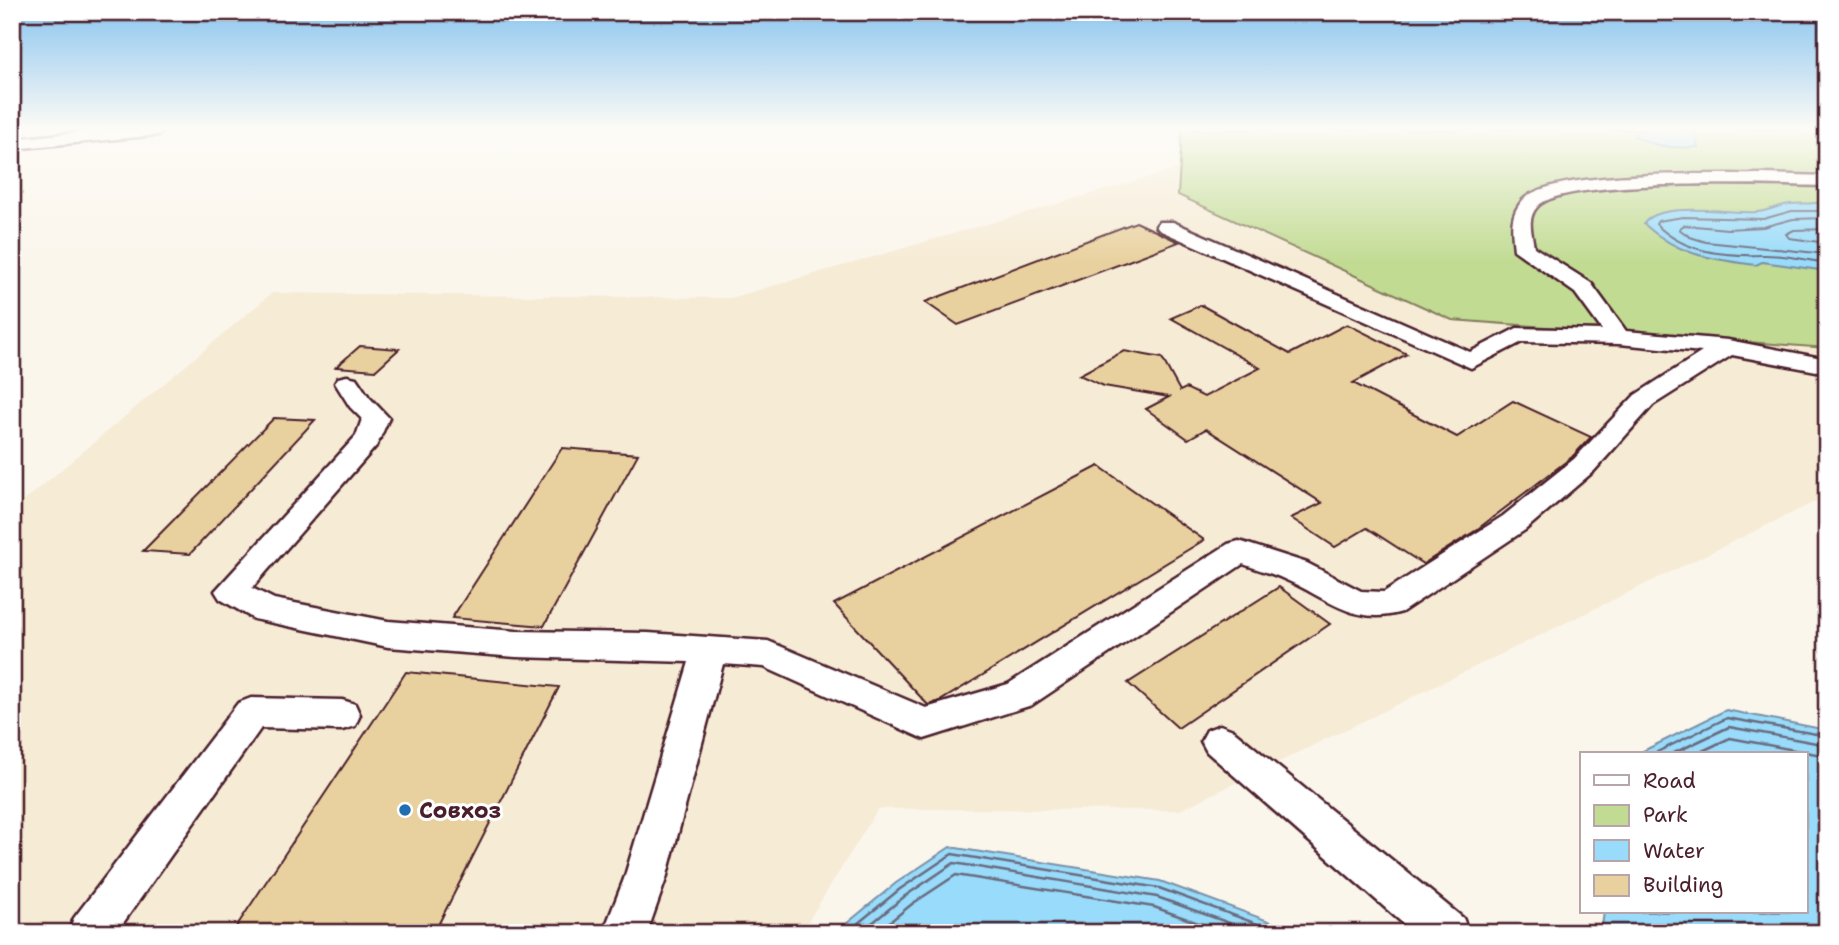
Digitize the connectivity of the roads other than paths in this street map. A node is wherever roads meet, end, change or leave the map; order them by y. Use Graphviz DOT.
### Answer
graph roads {
  1 [pos="1827,181"];
  2 [pos="1166,226"];
  3 [pos="1619,337"];
  4 [pos="1728,347"];
  5 [pos="1827,366"];
  6 [pos="346,383"];
  7 [pos="710,650"];
  8 [pos="342,715"];
  9 [pos="1220,741"];
  10 [pos="90,933"];
  11 [pos="625,933"];
  12 [pos="1447,933"];
  1 -- 3 [label="lane"];
  2 -- 3 [label="lane"];
  3 -- 4 [label="lane"];
  4 -- 5 [label="lane"];
  4 -- 7 [label="lane"];
  6 -- 7 [label="lane"];
  7 -- 11 [label="lane"];
  8 -- 10 [label="lane"];
  9 -- 12 [label="lane"];
}
